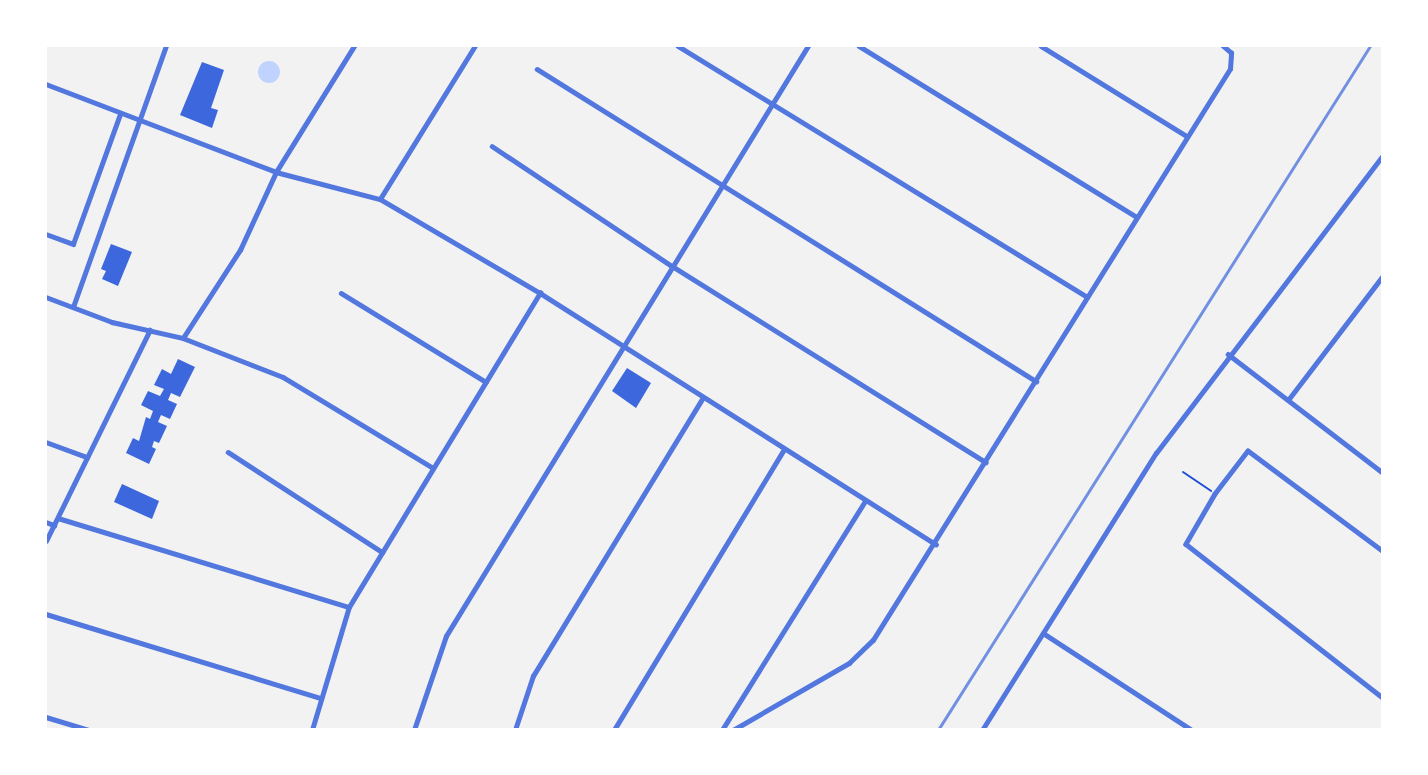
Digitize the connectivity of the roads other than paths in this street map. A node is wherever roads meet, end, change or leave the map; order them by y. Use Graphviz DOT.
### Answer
graph roads {
  1 [pos="166,46"];
  2 [pos="354,46"];
  3 [pos="475,46"];
  4 [pos="678,46"];
  5 [pos="808,46"];
  6 [pos="859,46"];
  7 [pos="1041,46"];
  8 [pos="1223,46"];
  9 [pos="537,69"];
  10 [pos="46,84"];
  11 [pos="773,103"];
  12 [pos="120,114"];
  13 [pos="142,121"];
  14 [pos="1187,136"];
  15 [pos="492,146"];
  16 [pos="1382,156"];
  17 [pos="276,172"];
  18 [pos="722,186"];
  19 [pos="380,199"];
  20 [pos="1137,217"];
  21 [pos="46,234"];
  22 [pos="672,266"];
  23 [pos="1382,277"];
  24 [pos="341,293"];
  25 [pos="540,293"];
  26 [pos="46,297"];
  27 [pos="1087,297"];
  28 [pos="73,307"];
  29 [pos="150,330"];
  30 [pos="183,338"];
  31 [pos="620,348"];
  32 [pos="1228,354"];
  33 [pos="1036,381"];
  34 [pos="486,382"];
  35 [pos="702,399"];
  36 [pos="1288,400"];
  37 [pos="46,442"];
  38 [pos="783,451"];
  39 [pos="228,452"];
  40 [pos="87,457"];
  41 [pos="986,462"];
  42 [pos="433,468"];
  43 [pos="1382,471"];
  44 [pos="865,501"];
  45 [pos="58,519"];
  46 [pos="46,522"];
  47 [pos="54,525"];
  48 [pos="46,541"];
  49 [pos="936,544"];
  50 [pos="1382,551"];
  51 [pos="382,552"];
  52 [pos="349,607"];
  53 [pos="46,614"];
  54 [pos="1043,633"];
  55 [pos="1382,697"];
  56 [pos="320,698"];
  57 [pos="46,717"];
  58 [pos="89,730"];
  59 [pos="312,730"];
  60 [pos="414,730"];
  61 [pos="515,730"];
  62 [pos="614,730"];
  63 [pos="722,730"];
  64 [pos="733,730"];
  65 [pos="982,730"];
  66 [pos="1192,730"];
  1 -- 13 [label="street"];
  2 -- 17 [label="street"];
  3 -- 19 [label="street"];
  4 -- 11 [label="street"];
  5 -- 11 [label="street"];
  6 -- 20 [label="street"];
  7 -- 14 [label="street"];
  8 -- 14 [label="street"];
  9 -- 18 [label="street"];
  10 -- 12 [label="street"];
  11 -- 18 [label="street"];
  11 -- 27 [label="street"];
  12 -- 13 [label="street"];
  12 -- 21 [label="street"];
  13 -- 17 [label="street"];
  13 -- 28 [label="street"];
  14 -- 20 [label="street"];
  15 -- 22 [label="street"];
  16 -- 32 [label="street"];
  17 -- 19 [label="street"];
  17 -- 30 [label="street"];
  18 -- 22 [label="street"];
  18 -- 33 [label="street"];
  19 -- 25 [label="street"];
  20 -- 27 [label="street"];
  22 -- 31 [label="street"];
  22 -- 41 [label="street"];
  23 -- 36 [label="street"];
  24 -- 34 [label="street"];
  25 -- 31 [label="street"];
  25 -- 34 [label="street"];
  26 -- 28 [label="street"];
  27 -- 33 [label="street"];
  28 -- 29 [label="street"];
  29 -- 30 [label="street"];
  29 -- 40 [label="street"];
  30 -- 42 [label="street"];
  31 -- 35 [label="street"];
  31 -- 60 [label="street"];
  32 -- 36 [label="street"];
  32 -- 54 [label="street"];
  33 -- 41 [label="street"];
  34 -- 42 [label="street"];
  35 -- 38 [label="street"];
  35 -- 61 [label="street"];
  36 -- 43 [label="street"];
  37 -- 40 [label="street"];
  38 -- 44 [label="street"];
  38 -- 62 [label="street"];
  39 -- 51 [label="street"];
  40 -- 45 [label="street"];
  41 -- 49 [label="street"];
  42 -- 51 [label="street"];
  44 -- 49 [label="street"];
  44 -- 63 [label="street"];
  45 -- 47 [label="street"];
  45 -- 52 [label="street"];
  46 -- 47 [label="street"];
  47 -- 48 [label="street"];
  49 -- 64 [label="street"];
  50 -- 55 [label="street"];
  51 -- 52 [label="street"];
  52 -- 56 [label="street"];
  53 -- 56 [label="street"];
  54 -- 65 [label="street"];
  54 -- 66 [label="street"];
  56 -- 59 [label="street"];
  57 -- 58 [label="street"];
}
